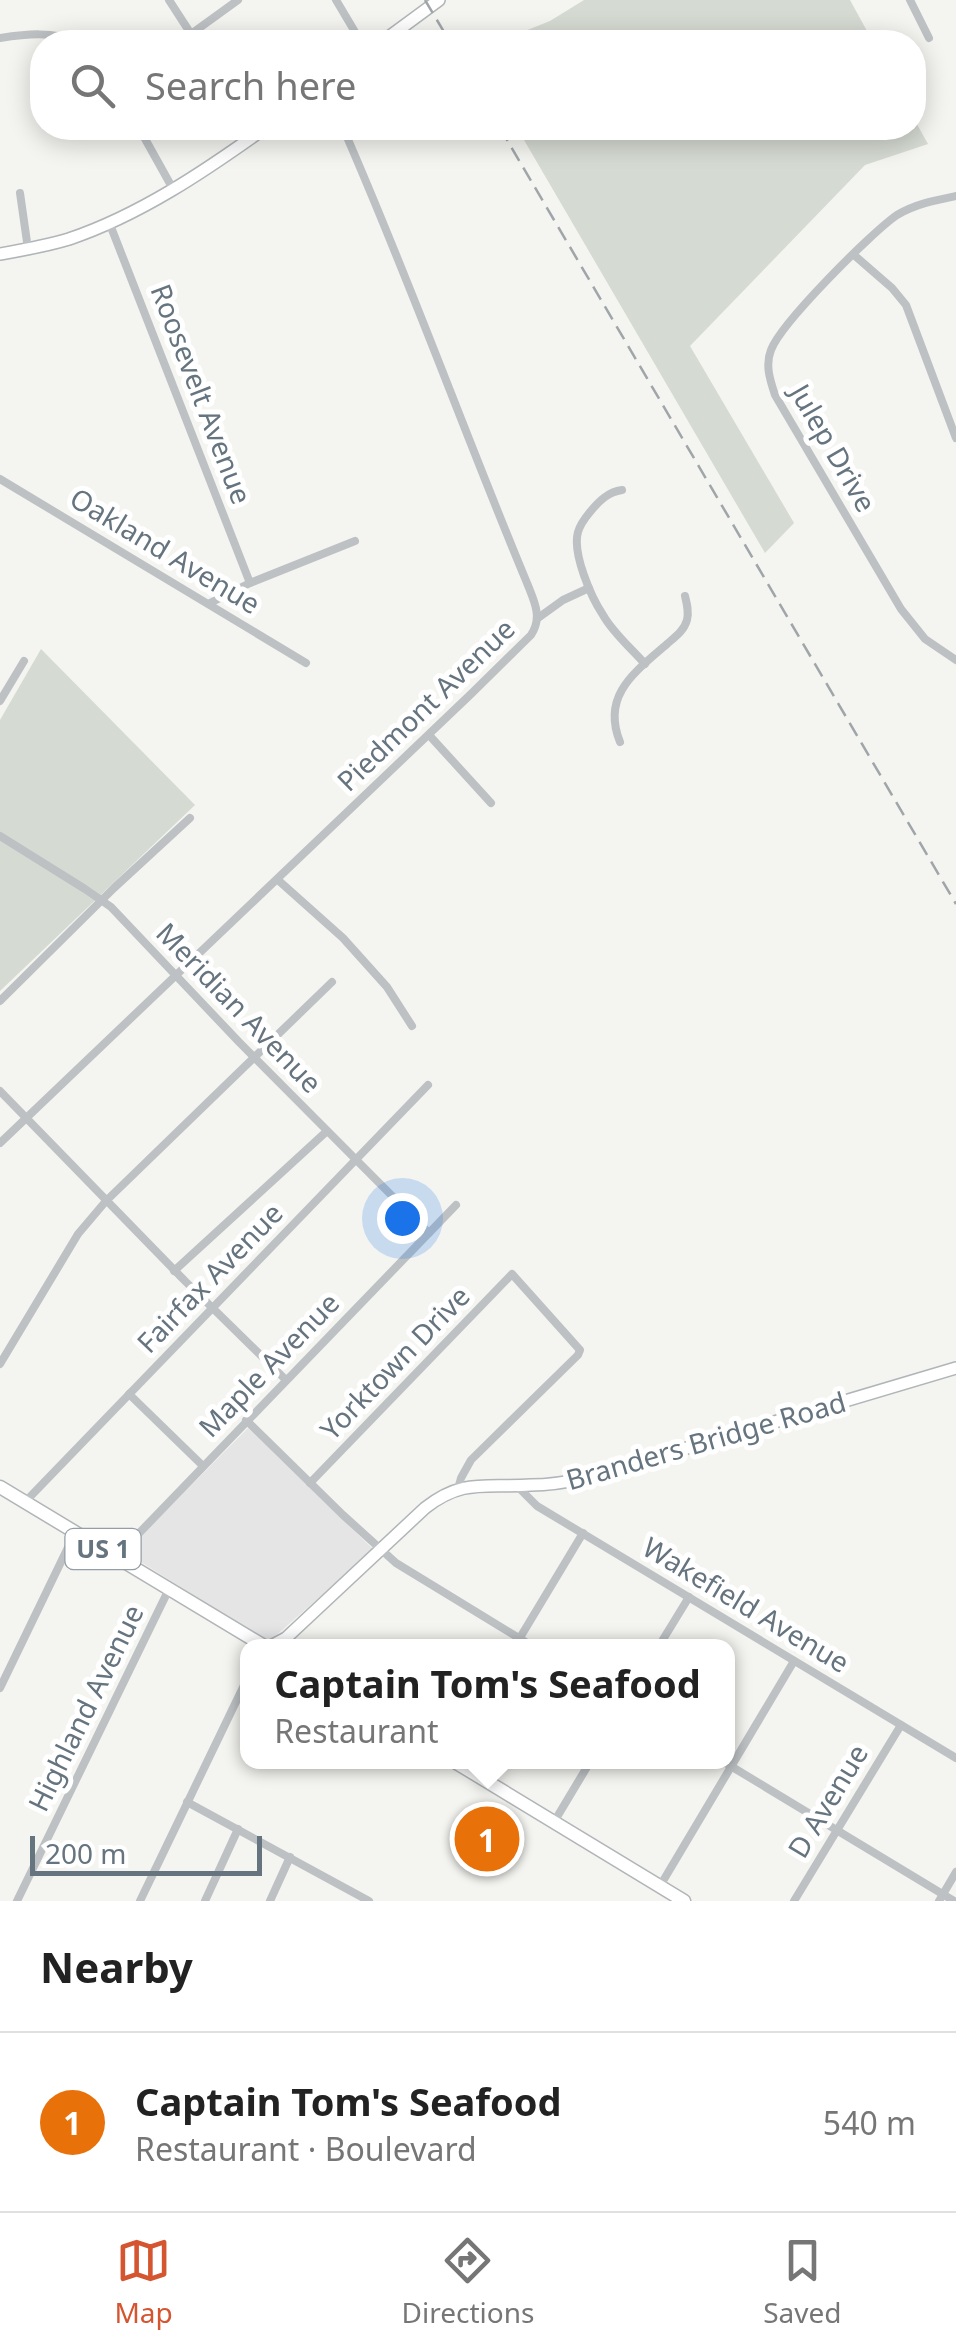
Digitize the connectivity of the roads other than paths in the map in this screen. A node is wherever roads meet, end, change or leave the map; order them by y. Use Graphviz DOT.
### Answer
graph roads {
  1 [pos="169,0"];
  2 [pos="238,0"];
  3 [pos="336,0"];
  4 [pos="439,0"];
  5 [pos="910,0"];
  6 [pos="188,30"];
  7 [pos="197,30"];
  8 [pos="353,30"];
  9 [pos="398,30"];
  10 [pos="925,30"];
  11 [pos="926,32"];
  12 [pos="30,35"];
  13 [pos="0,38"];
  14 [pos="929,38"];
  15 [pos="145,140"];
  16 [pos="249,140"];
  17 [pos="348,140"];
  18 [pos="172,189"];
  19 [pos="20,193"];
  20 [pos="956,196"];
  21 [pos="108,222"];
  22 [pos="28,249"];
  23 [pos="0,254"];
  24 [pos="854,254"];
  25 [pos="956,438"];
  26 [pos="0,479"];
  27 [pos="622,490"];
  28 [pos="355,541"];
  29 [pos="250,582"];
  30 [pos="589,588"];
  31 [pos="685,596"];
  32 [pos="210,603"];
  33 [pos="538,618"];
  34 [pos="956,660"];
  35 [pos="24,661"];
  36 [pos="306,663"];
  37 [pos="645,664"];
  38 [pos="0,701"];
  39 [pos="429,735"];
  40 [pos="620,742"];
  41 [pos="492,802"];
  42 [pos="190,818"];
  43 [pos="0,836"];
  44 [pos="278,880"];
  45 [pos="102,900"];
  46 [pos="176,975"];
  47 [pos="332,982"];
  48 [pos="0,1000"];
  49 [pos="412,1026"];
  50 [pos="254,1057"];
  51 [pos="428,1085"];
  52 [pos="0,1091"];
  53 [pos="25,1118"];
  54 [pos="326,1131"];
  55 [pos="0,1142"];
  56 [pos="356,1160"];
  57 [pos="106,1201"];
  58 [pos="456,1205"];
  59 [pos="430,1232"];
  60 [pos="174,1271"];
  61 [pos="212,1308"];
  62 [pos="0,1364"];
  63 [pos="956,1368"];
  64 [pos="286,1380"];
  65 [pos="129,1394"];
  66 [pos="246,1420"];
  67 [pos="202,1466"];
  68 [pos="310,1482"];
  69 [pos="516,1486"];
  70 [pos="0,1487"];
  71 [pos="458,1489"];
  72 [pos="24,1502"];
  73 [pos="76,1533"];
  74 [pos="583,1533"];
  75 [pos="380,1550"];
  76 [pos="116,1557"];
  77 [pos="169,1589"];
  78 [pos="689,1597"];
  79 [pos="256,1639"];
  80 [pos="284,1639"];
  81 [pos="512,1639"];
  82 [pos="520,1639"];
  83 [pos="663,1639"];
  84 [pos="794,1661"];
  85 [pos="0,1688"];
  86 [pos="240,1693"];
  87 [pos="901,1725"];
  88 [pos="735,1753"];
  89 [pos="956,1758"];
  90 [pos="735,1768"];
  91 [pos="467,1769"];
  92 [pos="586,1769"];
  93 [pos="725,1769"];
  94 [pos="187,1802"];
  95 [pos="554,1822"];
  96 [pos="238,1829"];
  97 [pos="837,1831"];
  98 [pos="290,1857"];
  99 [pos="956,1872"];
  100 [pos="660,1886"];
  101 [pos="941,1898"];
  102 [pos="17,1901"];
  103 [pos="140,1901"];
  104 [pos="205,1901"];
  105 [pos="270,1901"];
  106 [pos="369,1901"];
  107 [pos="684,1901"];
  108 [pos="794,1901"];
  109 [pos="954,1901"];
  1 -- 6 [label="street"];
  2 -- 7 [label="street"];
  3 -- 8 [label="street"];
  4 -- 9 [label="street"];
  5 -- 10 [label="street"];
  11 -- 14 [label="street"];
  12 -- 13 [label="street"];
  15 -- 18 [label="street"];
  16 -- 18 [label="street"];
  17 -- 33 [label="street, Piedmont Avenue"];
  18 -- 21 [label="street"];
  19 -- 22 [label="street"];
  20 -- 24 [label="street, Julep Drive"];
  21 -- 22 [label="street"];
  21 -- 29 [label="street, Roosevelt Avenue"];
  22 -- 23 [label="street"];
  24 -- 25 [label="street"];
  24 -- 34 [label="street, Julep Drive"];
  26 -- 32 [label="street, Oakland Avenue"];
  27 -- 30 [label="street"];
  28 -- 29 [label="street"];
  29 -- 32 [label="street"];
  30 -- 33 [label="street"];
  30 -- 37 [label="street"];
  31 -- 37 [label="street"];
  32 -- 36 [label="street, Oakland Avenue"];
  33 -- 39 [label="street, Piedmont Avenue"];
  35 -- 38 [label="street"];
  37 -- 40 [label="street"];
  39 -- 41 [label="street"];
  39 -- 44 [label="street, Piedmont Avenue"];
  42 -- 45 [label="street"];
  43 -- 45 [label="street, Meridian Avenue"];
  44 -- 46 [label="street, Piedmont Avenue"];
  44 -- 49 [label="street"];
  45 -- 46 [label="street, Meridian Avenue"];
  45 -- 48 [label="street"];
  46 -- 50 [label="street, Meridian Avenue"];
  46 -- 53 [label="street, Piedmont Avenue"];
  47 -- 50 [label="street"];
  50 -- 54 [label="street, Meridian Avenue"];
  50 -- 57 [label="street"];
  51 -- 56 [label="street, Fairfax Avenue"];
  52 -- 53 [label="street"];
  53 -- 55 [label="street, Piedmont Avenue"];
  53 -- 57 [label="street"];
  54 -- 56 [label="street, Meridian Avenue"];
  54 -- 60 [label="street"];
  56 -- 59 [label="street, Meridian Avenue"];
  56 -- 61 [label="street, Fairfax Avenue"];
  57 -- 60 [label="street"];
  57 -- 62 [label="street"];
  58 -- 59 [label="street, Maple Avenue"];
  59 -- 64 [label="street, Maple Avenue"];
  60 -- 61 [label="street"];
  61 -- 64 [label="street"];
  61 -- 65 [label="street, Fairfax Avenue"];
  63 -- 69 [label="street, Branders Bridge Road"];
  64 -- 66 [label="street, Maple Avenue"];
  65 -- 67 [label="street"];
  65 -- 72 [label="street, Fairfax Avenue"];
  66 -- 67 [label="street, Maple Avenue"];
  66 -- 68 [label="street"];
  67 -- 76 [label="street, Maple Avenue"];
  68 -- 71 [label="street, Yorktown Drive"];
  68 -- 75 [label="street"];
  69 -- 71 [label="street, Branders Bridge Road"];
  69 -- 74 [label="street, Wakefield Avenue"];
  70 -- 72 [label="main road, US 1"];
  71 -- 75 [label="street"];
  72 -- 73 [label="main road, US 1"];
  73 -- 76 [label="main road, US 1"];
  73 -- 85 [label="street"];
  74 -- 78 [label="street, Wakefield Avenue"];
  74 -- 82 [label="street"];
  75 -- 80 [label="street"];
  75 -- 81 [label="street"];
  76 -- 77 [label="main road, US 1"];
  77 -- 79 [label="main road, US 1"];
  77 -- 102 [label="street, Highland Avenue"];
  78 -- 83 [label="street"];
  78 -- 84 [label="street, Wakefield Avenue"];
  84 -- 87 [label="street, Wakefield Avenue"];
  84 -- 88 [label="street"];
  86 -- 94 [label="street"];
  87 -- 89 [label="street, Wakefield Avenue"];
  87 -- 97 [label="street, D Avenue"];
  90 -- 97 [label="street"];
  91 -- 95 [label="main road"];
  92 -- 95 [label="street"];
  93 -- 100 [label="street"];
  94 -- 96 [label="street"];
  94 -- 103 [label="street"];
  95 -- 100 [label="main road"];
  96 -- 98 [label="street"];
  96 -- 104 [label="street"];
  97 -- 101 [label="street"];
  97 -- 108 [label="street, D Avenue"];
  98 -- 105 [label="street"];
  98 -- 106 [label="street"];
  99 -- 101 [label="street"];
  100 -- 107 [label="main road"];
  101 -- 109 [label="street"];
}
